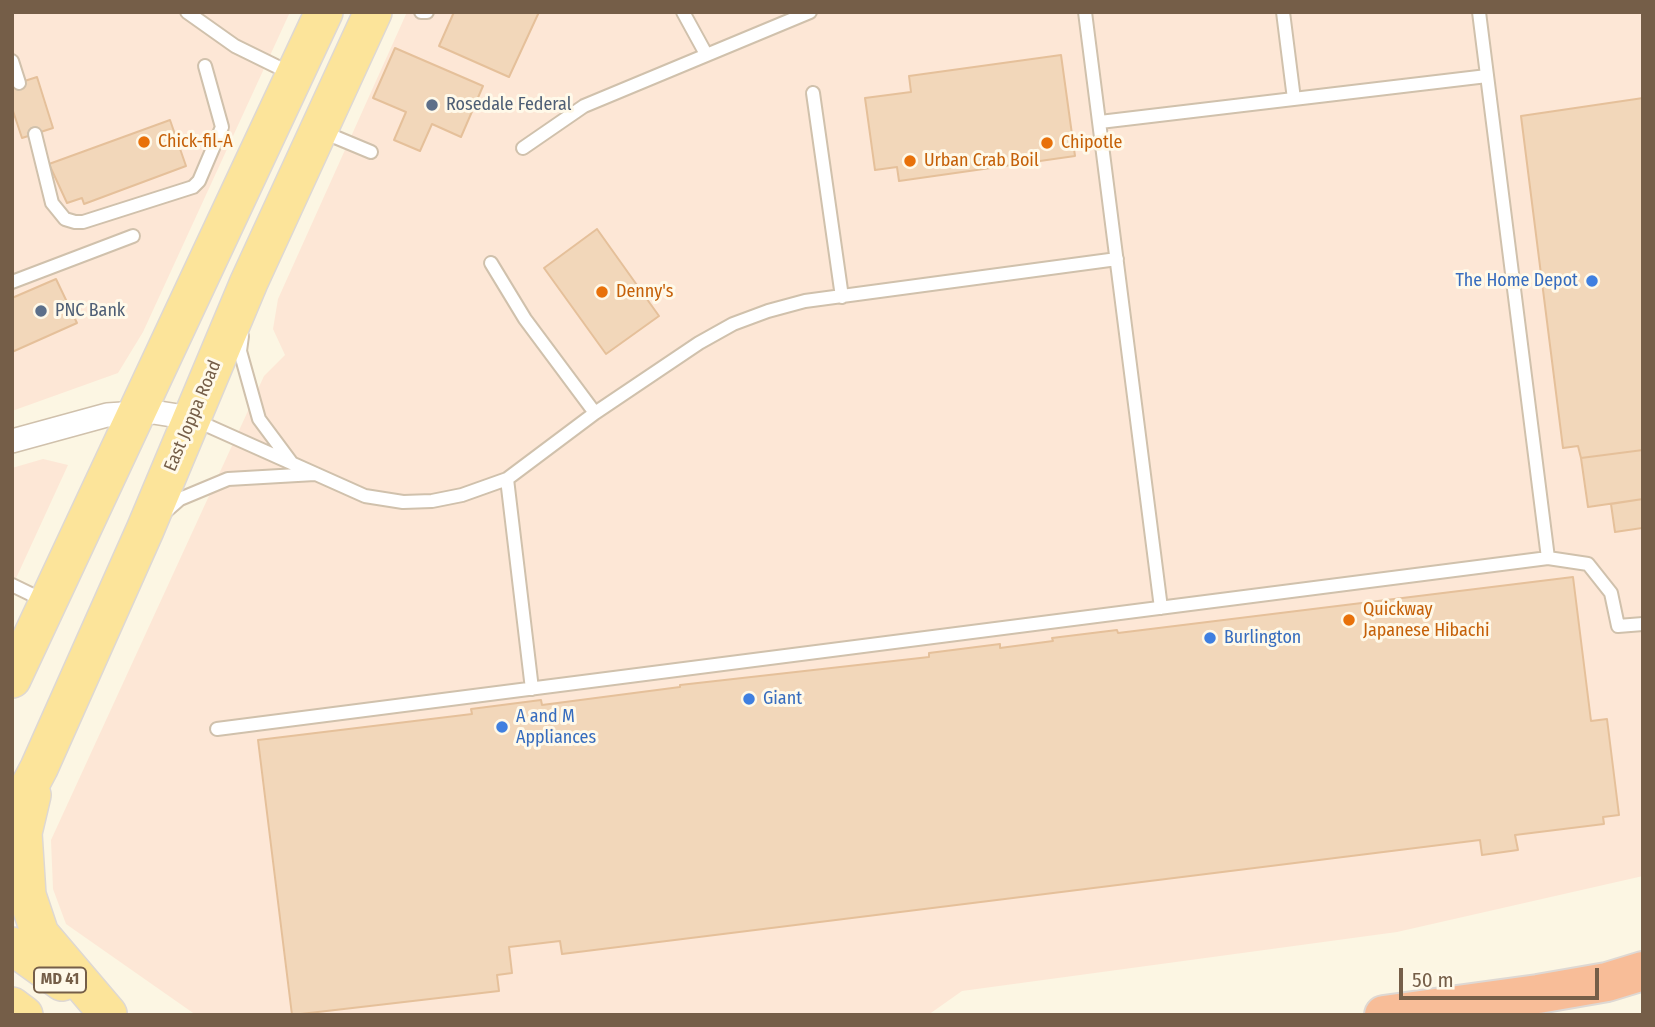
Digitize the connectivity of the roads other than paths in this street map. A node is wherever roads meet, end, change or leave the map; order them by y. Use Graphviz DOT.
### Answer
graph roads {
  1 [pos="187,12"];
  2 [pos="324,12"];
  3 [pos="373,12"];
  4 [pos="421,12"];
  5 [pos="427,12"];
  6 [pos="810,12"];
  7 [pos="1086,12"];
  8 [pos="1283,12"];
  9 [pos="1479,12"];
  10 [pos="688,13"];
  11 [pos="706,54"];
  12 [pos="12,61"];
  13 [pos="205,66"];
  14 [pos="295,76"];
  15 [pos="1488,76"];
  16 [pos="19,83"];
  17 [pos="813,93"];
  18 [pos="1294,99"];
  19 [pos="1100,122"];
  20 [pos="319,131"];
  21 [pos="35,134"];
  22 [pos="523,148"];
  23 [pos="371,152"];
  24 [pos="133,236"];
  25 [pos="1117,259"];
  26 [pos="491,263"];
  27 [pos="12,282"];
  28 [pos="249,282"];
  29 [pos="842,297"];
  30 [pos="137,412"];
  31 [pos="595,413"];
  32 [pos="191,418"];
  33 [pos="12,441"];
  34 [pos="291,462"];
  35 [pos="317,474"];
  36 [pos="507,479"];
  37 [pos="145,530"];
  38 [pos="1548,558"];
  39 [pos="12,585"];
  40 [pos="48,602"];
  41 [pos="1161,608"];
  42 [pos="1643,624"];
  43 [pos="12,679"];
  44 [pos="532,689"];
  45 [pos="217,729"];
  46 [pos="39,768"];
  47 [pos="12,819"];
  48 [pos="12,946"];
  49 [pos="1643,971"];
  50 [pos="12,1006"];
  51 [pos="108,1014"];
  52 [pos="24,1015"];
  53 [pos="1384,1015"];
  1 -- 14 [label="lane"];
  2 -- 14 [label="main road"];
  3 -- 20 [label="main road, East Joppa Road"];
  4 -- 5 [label="lane"];
  6 -- 11 [label="lane"];
  7 -- 19 [label="lane"];
  8 -- 18 [label="lane"];
  9 -- 15 [label="lane"];
  10 -- 11 [label="lane"];
  11 -- 22 [label="lane"];
  12 -- 16 [label="lane"];
  13 -- 21 [label="lane"];
  14 -- 30 [label="main road"];
  15 -- 18 [label="lane"];
  15 -- 38 [label="lane"];
  17 -- 29 [label="lane"];
  18 -- 19 [label="lane"];
  19 -- 25 [label="lane"];
  20 -- 23 [label="lane"];
  20 -- 28 [label="main road, East Joppa Road"];
  24 -- 27 [label="lane"];
  25 -- 29 [label="lane"];
  25 -- 41 [label="lane"];
  26 -- 31 [label="lane"];
  28 -- 32 [label="main road, East Joppa Road"];
  28 -- 34 [label="lane"];
  29 -- 31 [label="lane"];
  30 -- 32 [label="street"];
  30 -- 33 [label="street"];
  30 -- 40 [label="main road"];
  31 -- 36 [label="lane"];
  32 -- 34 [label="lane"];
  32 -- 37 [label="main road, East Joppa Road"];
  34 -- 35 [label="lane"];
  35 -- 36 [label="lane"];
  35 -- 37 [label="lane"];
  36 -- 44 [label="lane"];
  37 -- 46 [label="main road, East Joppa Road"];
  38 -- 41 [label="lane"];
  38 -- 42 [label="lane"];
  39 -- 40 [label="lane"];
  40 -- 43 [label="main road"];
  41 -- 44 [label="lane"];
  44 -- 45 [label="lane"];
  46 -- 47 [label="main road, East Joppa Road"];
  46 -- 51 [label="main road"];
  48 -- 51 [label="main road, MD 41"];
  49 -- 53 [label="highway"];
  50 -- 52 [label="main road, MD 41"];
}
